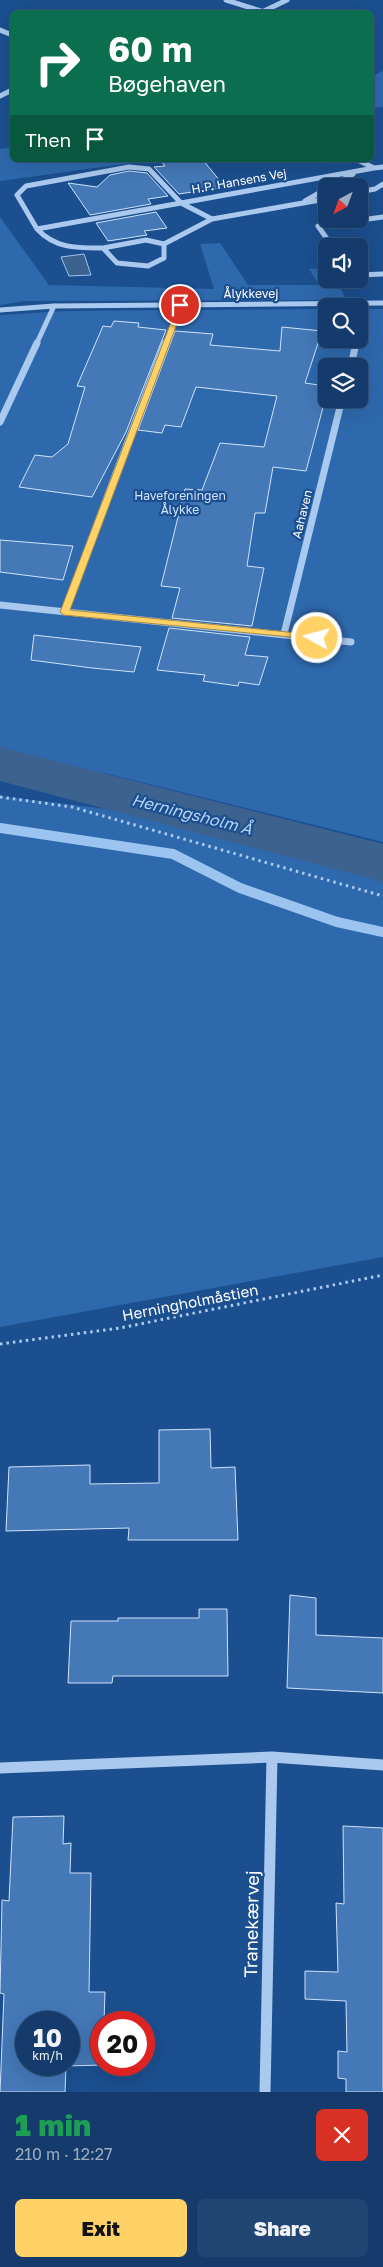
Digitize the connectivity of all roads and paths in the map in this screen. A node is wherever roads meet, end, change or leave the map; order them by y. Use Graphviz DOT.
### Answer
graph roads {
  1 [pos="226,0"];
  2 [pos="286,0"];
  3 [pos="257,10"];
  4 [pos="267,10"];
  5 [pos="362,162"];
  6 [pos="383,167"];
  7 [pos="374,168"];
  8 [pos="360,171"];
  9 [pos="346,178"];
  10 [pos="383,184"];
  11 [pos="368,190"];
  12 [pos="318,193"];
  13 [pos="318,200"];
  14 [pos="181,203"];
  15 [pos="298,204"];
  16 [pos="383,217"];
  17 [pos="212,219"];
  18 [pos="37,229"];
  19 [pos="326,238"];
  20 [pos="164,244"];
  21 [pos="103,248"];
  22 [pos="383,274"];
  23 [pos="368,275"];
  24 [pos="383,303"];
  25 [pos="318,304"];
  26 [pos="368,304"];
  27 [pos="180,305"];
  28 [pos="54,306"];
  29 [pos="0,310"];
  30 [pos="340,408"];
  31 [pos="0,422"];
  32 [pos="0,605"];
  33 [pos="64,612"];
  34 [pos="284,634"];
  35 [pos="351,642"];
  36 [pos="0,797"];
  37 [pos="383,896"];
  38 [pos="383,1274"];
  39 [pos="0,1344"];
  40 [pos="272,1757"];
  41 [pos="383,1765"];
  42 [pos="0,1768"];
  43 [pos="265,2092"];
  1 -- 3 [label="street"];
  2 -- 4 [label="street"];
  5 -- 7 [label="street"];
  6 -- 7 [label="street, H.P. Hansens Vej"];
  7 -- 8 [label="street, H.P. Hansens Vej"];
  8 -- 9 [label="street, H.P. Hansens Vej"];
  8 -- 14 [label="street, H.P. Hansens Vej"];
  10 -- 11 [label="street"];
  12 -- 15 [label="street"];
  13 -- 15 [label="street"];
  14 -- 17 [label="street, H.P. Hansens Vej"];
  14 -- 18 [label="lane, H.P. Hansens Vej"];
  14 -- 18 [label="lane, H.P. Hansens Vej"];
  15 -- 17 [label="street"];
  16 -- 19 [label="street"];
  17 -- 20 [label="street"];
  18 -- 21 [label="street, H.P. Hansens Vej"];
  20 -- 21 [label="street, H.P. Hansens Vej"];
  20 -- 21 [label="street"];
  22 -- 23 [label="street"];
  24 -- 26 [label="street, Ålykkevej"];
  25 -- 27 [label="street, Ålykkevej"];
  27 -- 28 [label="street, Ålykkevej"];
  27 -- 33 [label="street"];
  28 -- 29 [label="street, Ålykkevej"];
  28 -- 31 [label="street"];
  30 -- 34 [label="street, Aahaven"];
  32 -- 33 [label="street"];
  33 -- 34 [label="street"];
  34 -- 35 [label="street"];
  36 -- 37 [label="path"];
  38 -- 39 [label="path, Herningholmåstien"];
  40 -- 41 [label="street"];
  40 -- 42 [label="street"];
  40 -- 43 [label="street, Tranekærvej"];
}
